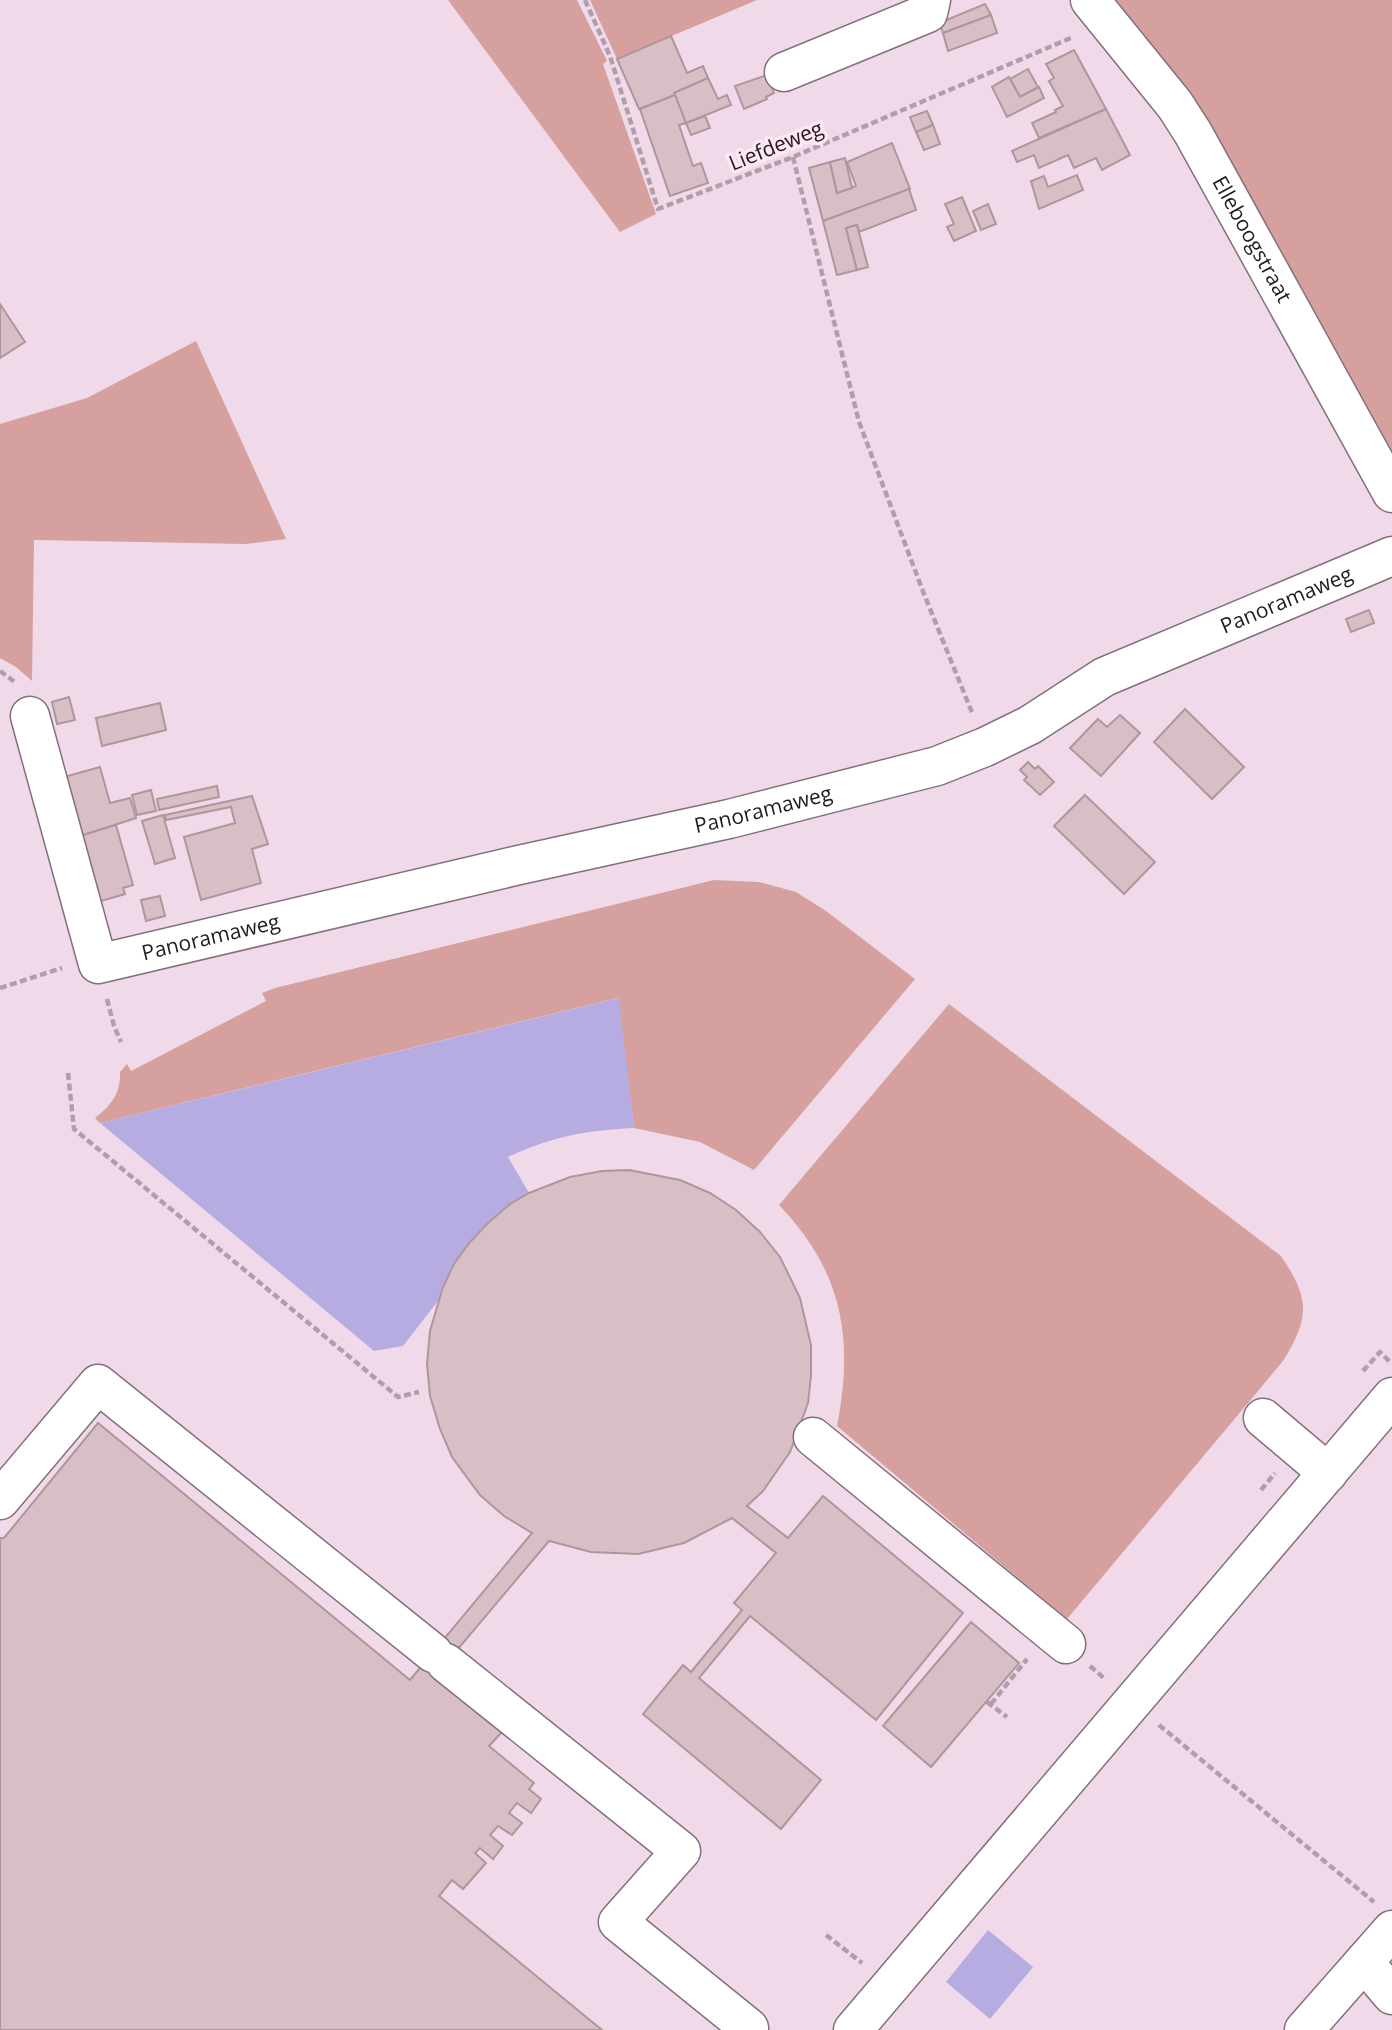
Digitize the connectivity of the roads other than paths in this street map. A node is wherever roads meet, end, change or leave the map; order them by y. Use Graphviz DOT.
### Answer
graph roads {
  1 [pos="931,0"];
  2 [pos="1098,9"];
  3 [pos="784,72"];
  4 [pos="1392,493"];
  5 [pos="1392,556"];
  6 [pos="30,716"];
  7 [pos="1392,1398"];
  8 [pos="1264,1419"];
  9 [pos="813,1437"];
  10 [pos="1328,1473"];
  11 [pos="0,1500"];
  12 [pos="1058,1638"];
  13 [pos="1387,1919"];
  14 [pos="1364,1962"];
  15 [pos="1392,1995"];
  16 [pos="748,2028"];
  17 [pos="853,2030"];
  18 [pos="1304,2030"];
  1 -- 3 [label="street"];
  2 -- 4 [label="street, Elleboogstraat"];
  5 -- 6 [label="street, Panoramaweg"];
  7 -- 10 [label="street"];
  8 -- 10 [label="street"];
  9 -- 12 [label="street"];
  10 -- 17 [label="street"];
  11 -- 16 [label="street"];
  13 -- 14 [label="street"];
  14 -- 15 [label="street"];
  14 -- 18 [label="street"];
}
